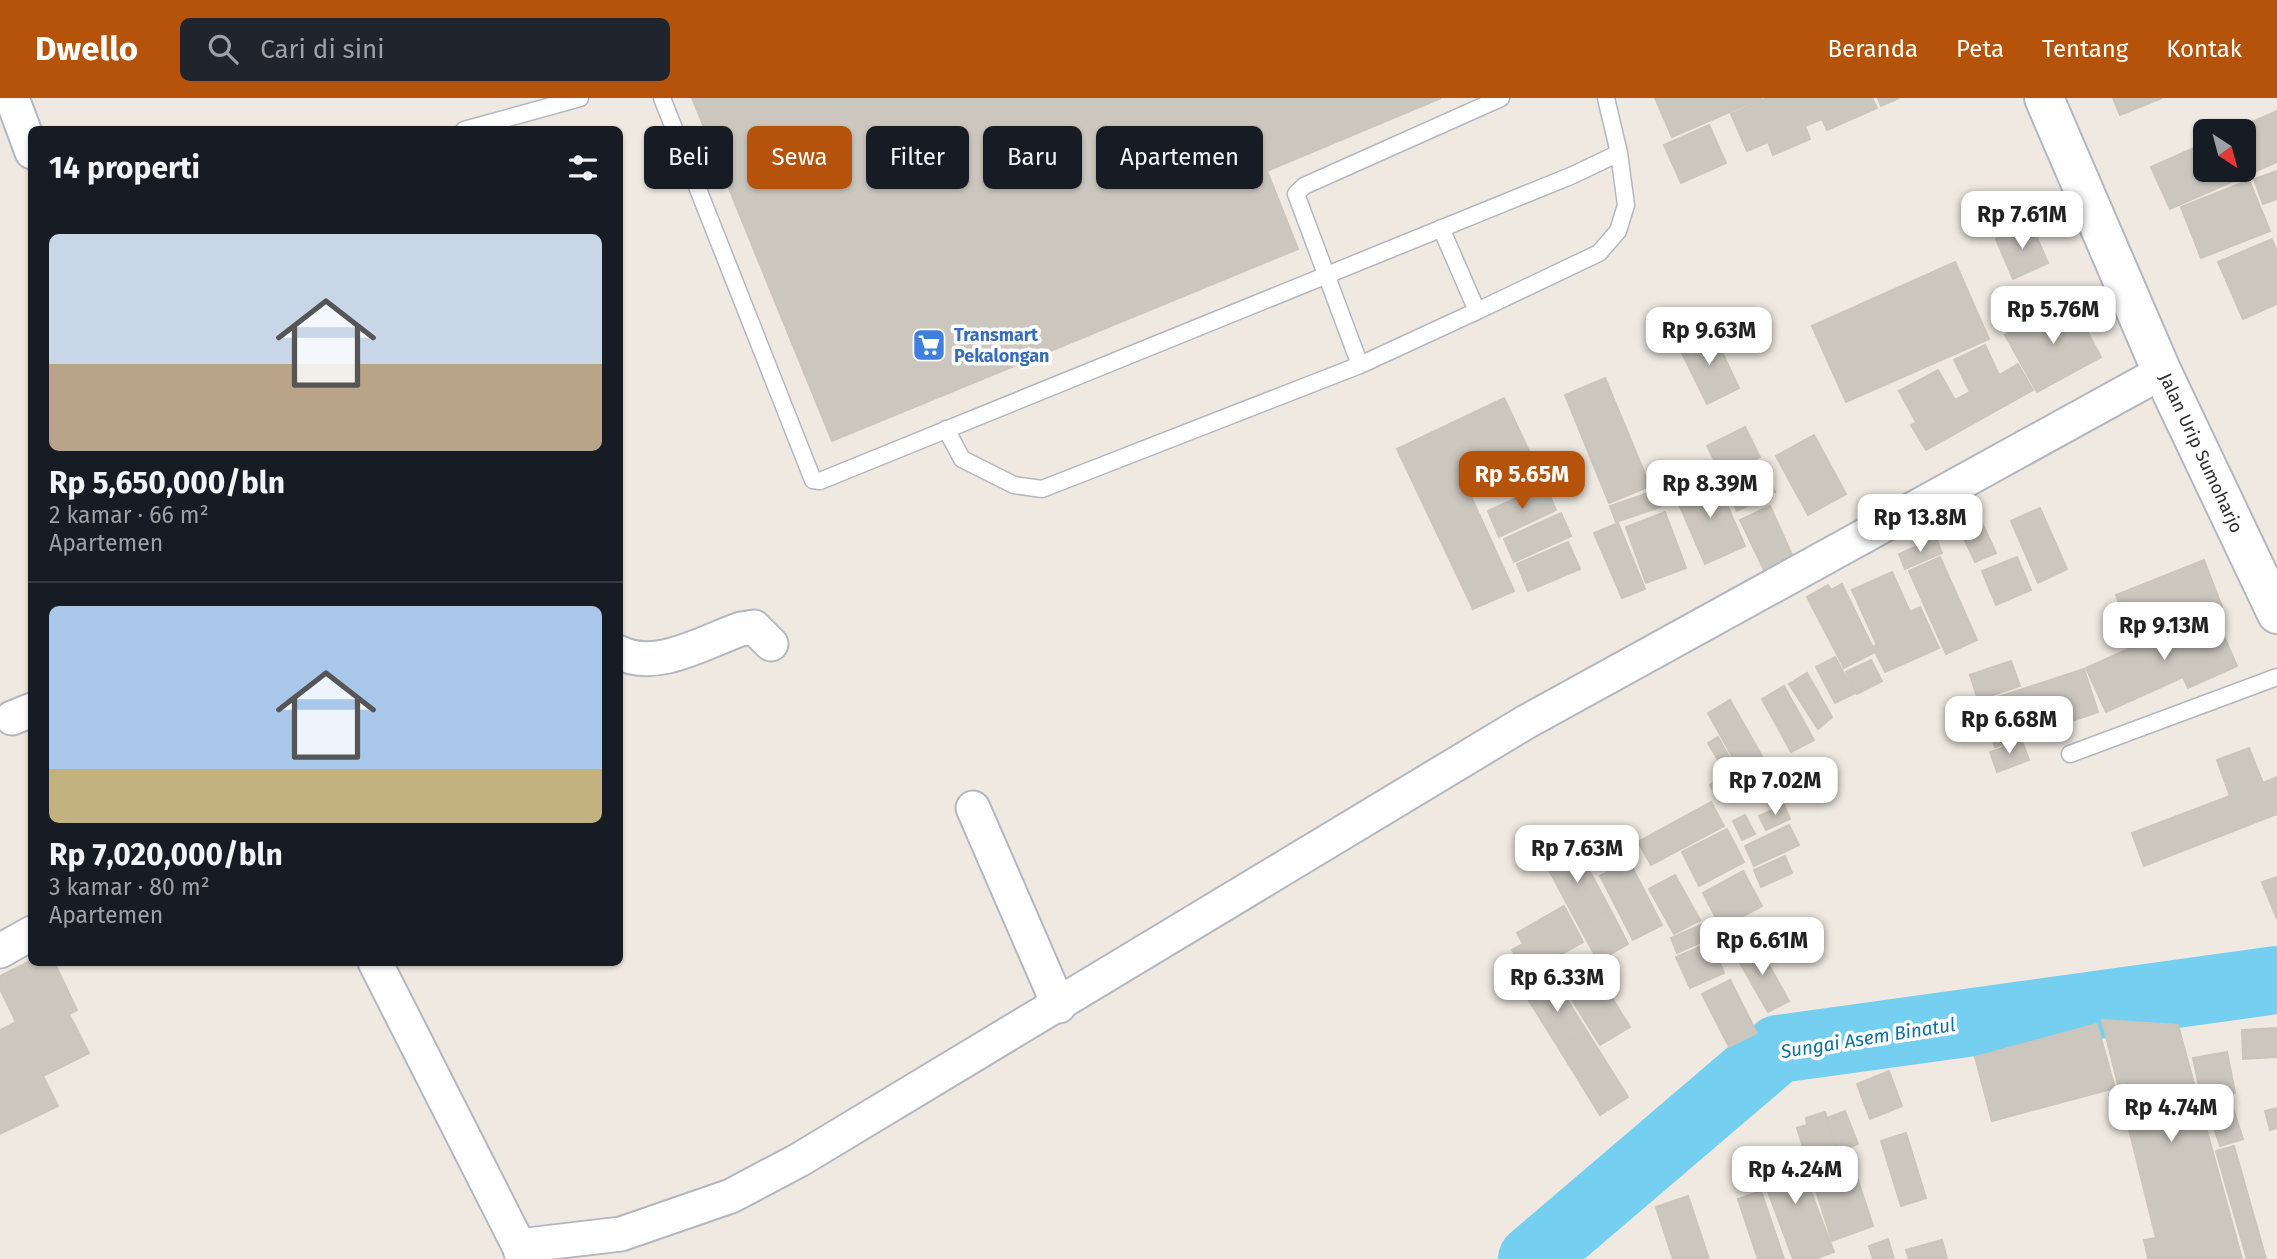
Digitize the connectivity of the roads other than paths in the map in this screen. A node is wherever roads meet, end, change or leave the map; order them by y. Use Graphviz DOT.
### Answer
graph roads {
  1 [pos="12,98"];
  2 [pos="580,98"];
  3 [pos="662,98"];
  4 [pos="1501,98"];
  5 [pos="1606,98"];
  6 [pos="2044,98"];
  7 [pos="478,126"];
  8 [pos="28,141"];
  9 [pos="1619,153"];
  10 [pos="1441,228"];
  11 [pos="1325,275"];
  12 [pos="1477,311"];
  13 [pos="1360,365"];
  14 [pos="2162,372"];
  15 [pos="946,429"];
  16 [pos="2277,614"];
  17 [pos="771,644"];
  18 [pos="623,654"];
  19 [pos="2277,677"];
  20 [pos="2070,754"];
  21 [pos="973,808"];
  22 [pos="28,935"];
  23 [pos="0,951"];
  24 [pos="377,966"];
  25 [pos="1059,1006"];
  26 [pos="521,1253"];
  1 -- 8 [label="street"];
  2 -- 7 [label="lane"];
  3 -- 15 [label="lane"];
  4 -- 11 [label="lane"];
  5 -- 9 [label="lane"];
  6 -- 14 [label="main road, Jalan Urip Sumoharjo"];
  9 -- 10 [label="lane"];
  9 -- 12 [label="lane"];
  10 -- 11 [label="lane"];
  10 -- 12 [label="lane"];
  11 -- 13 [label="lane"];
  11 -- 15 [label="lane"];
  12 -- 13 [label="lane"];
  13 -- 15 [label="lane"];
  14 -- 16 [label="main road, Jalan Urip Sumoharjo"];
  14 -- 25 [label="street"];
  17 -- 18 [label="street"];
  19 -- 20 [label="lane"];
  21 -- 25 [label="street"];
  22 -- 23 [label="street"];
  24 -- 26 [label="street"];
  25 -- 26 [label="street"];
}
